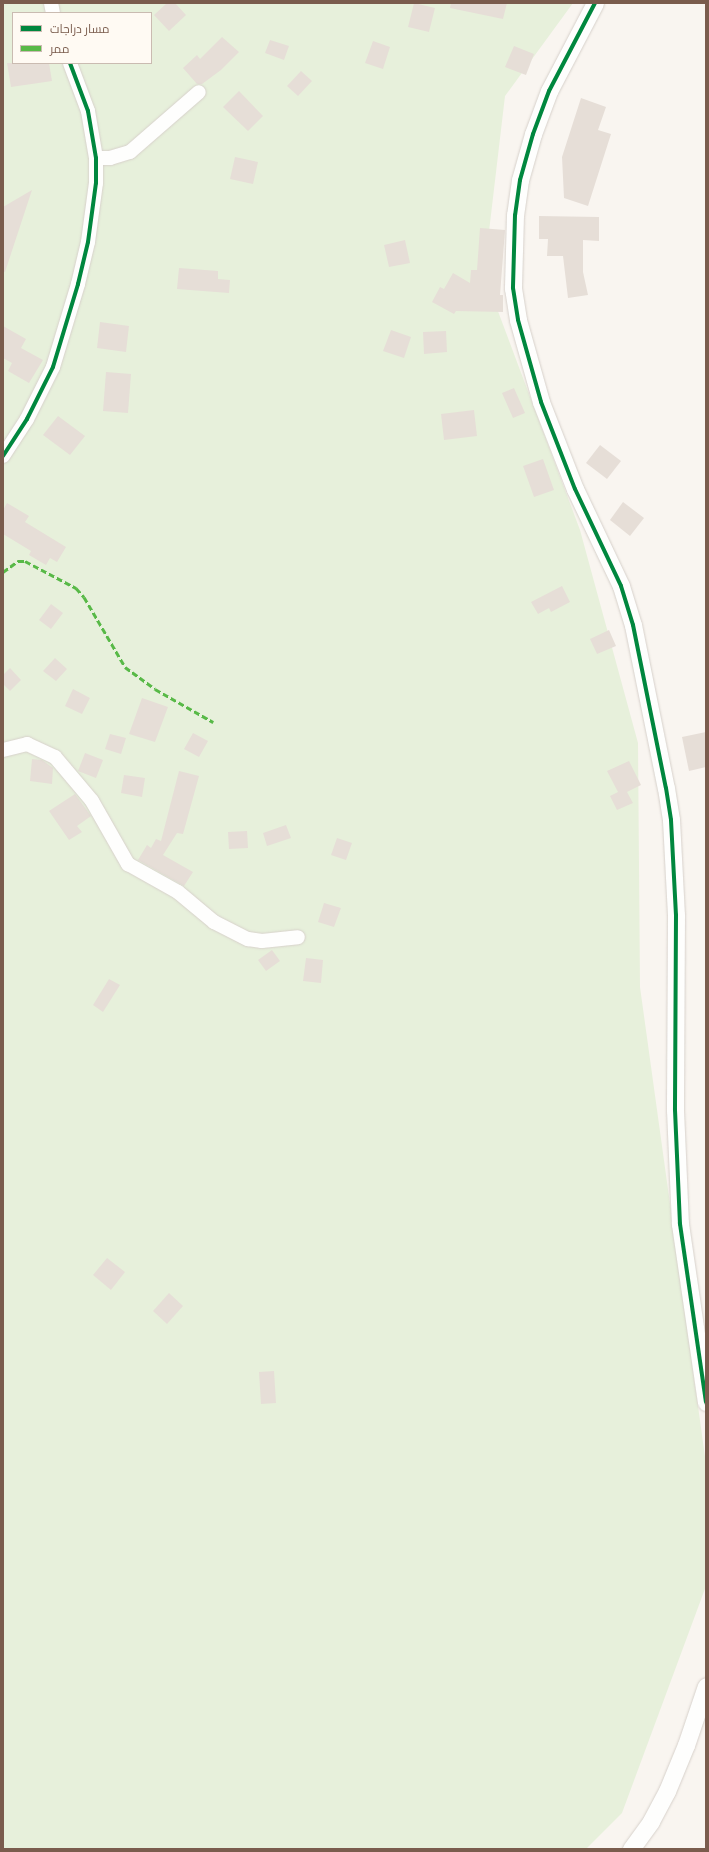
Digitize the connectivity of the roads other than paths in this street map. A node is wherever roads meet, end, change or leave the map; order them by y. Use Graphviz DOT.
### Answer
graph roads {
  1 [pos="590,7"];
  2 [pos="70,64"];
  3 [pos="199,92"];
  4 [pos="96,158"];
  5 [pos="3,456"];
  6 [pos="3,750"];
  7 [pos="298,938"];
  8 [pos="706,1402"];
  9 [pos="706,1686"];
  10 [pos="631,1849"];
  1 -- 8 [label="street"];
  2 -- 4 [label="street"];
  3 -- 4 [label="street"];
  4 -- 5 [label="street"];
  6 -- 7 [label="street"];
  9 -- 10 [label="street"];
}
